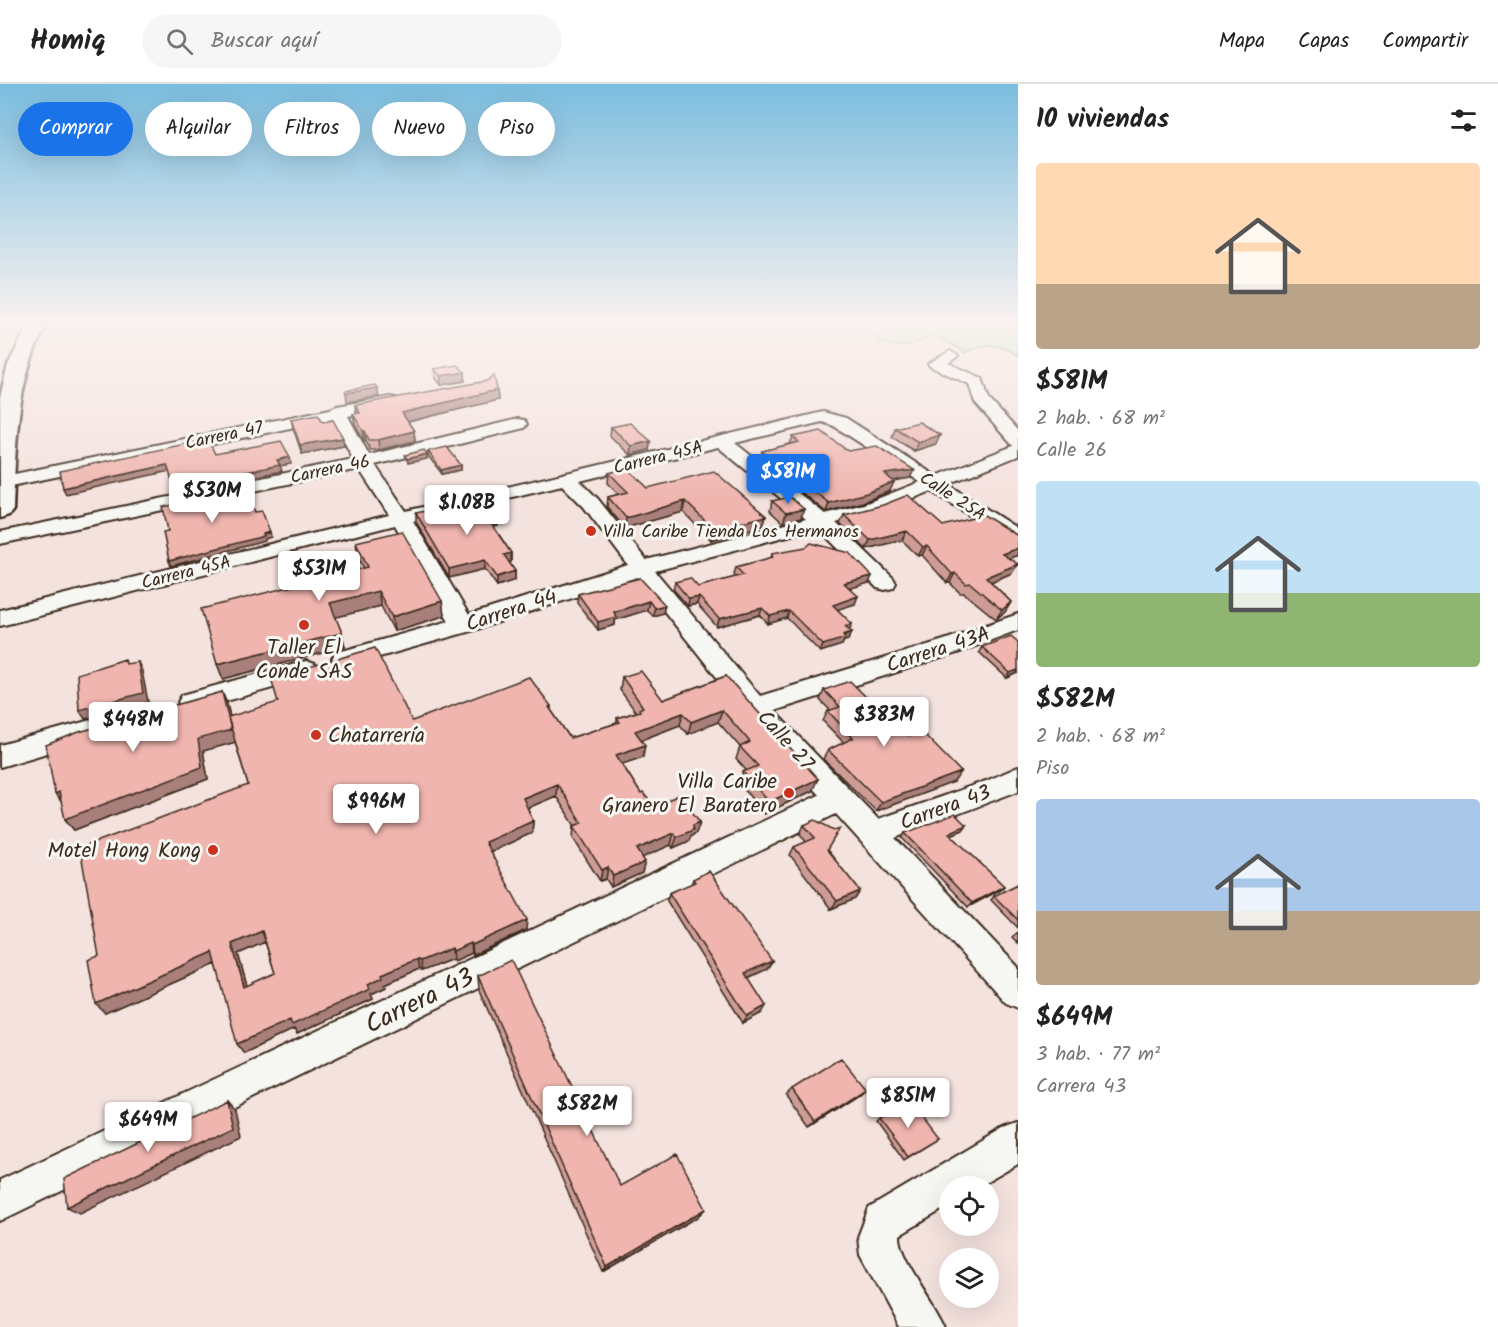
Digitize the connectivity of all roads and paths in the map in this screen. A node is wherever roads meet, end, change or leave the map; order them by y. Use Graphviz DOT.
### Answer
graph roads {
  1 [pos="14,382"];
  2 [pos="976,382"];
  3 [pos="404,399"];
  4 [pos="338,411"];
  5 [pos="518,424"];
  6 [pos="4,433"];
  7 [pos="722,441"];
  8 [pos="1018,442"];
  9 [pos="1018,450"];
  10 [pos="364,462"];
  11 [pos="567,479"];
  12 [pos="932,483"];
  13 [pos="1,501"];
  14 [pos="401,518"];
  15 [pos="823,522"];
  16 [pos="0,538"];
  17 [pos="1018,538"];
  18 [pos="641,568"];
  19 [pos="885,583"];
  20 [pos="0,618"];
  21 [pos="1018,622"];
  22 [pos="463,625"];
  23 [pos="755,706"];
  24 [pos="170,708"];
  25 [pos="124,721"];
  26 [pos="0,756"];
  27 [pos="1018,778"];
  28 [pos="839,799"];
  29 [pos="872,834"];
  30 [pos="1018,991"];
  31 [pos="1018,1142"];
  32 [pos="0,1201"];
  33 [pos="924,1327"];
  1 -- 6 [label="highway"];
  2 -- 8 [label="street"];
  3 -- 4 [label="street, Carrera 47"];
  4 -- 10 [label="street"];
  4 -- 13 [label="street, Carrera 47"];
  5 -- 10 [label="street, Carrera 46"];
  6 -- 13 [label="highway"];
  7 -- 11 [label="street, Carrera 45A"];
  7 -- 12 [label="street, Calle 25A"];
  7 -- 15 [label="street"];
  9 -- 12 [label="street, Carrera 44"];
  10 -- 14 [label="street"];
  10 -- 16 [label="street, Carrera 46"];
  11 -- 14 [label="street, Carrera 45A"];
  11 -- 18 [label="street, Calle 27"];
  12 -- 15 [label="street, Carrera 44"];
  12 -- 17 [label="street, Calle 25A"];
  14 -- 20 [label="street, Carrera 45A"];
  14 -- 22 [label="street"];
  15 -- 18 [label="street, Carrera 44"];
  15 -- 19 [label="street"];
  18 -- 22 [label="street, Carrera 44"];
  18 -- 23 [label="street, Calle 27"];
  21 -- 23 [label="street, Carrera 43A"];
  22 -- 24 [label="street, Carrera 44"];
  23 -- 28 [label="street, Calle 27"];
  25 -- 26 [label="street"];
  27 -- 29 [label="street, Carrera 43"];
  28 -- 29 [label="street, Calle 27"];
  28 -- 32 [label="street, Carrera 43"];
  29 -- 30 [label="street, Calle 27"];
  31 -- 33 [label="street"];
}
